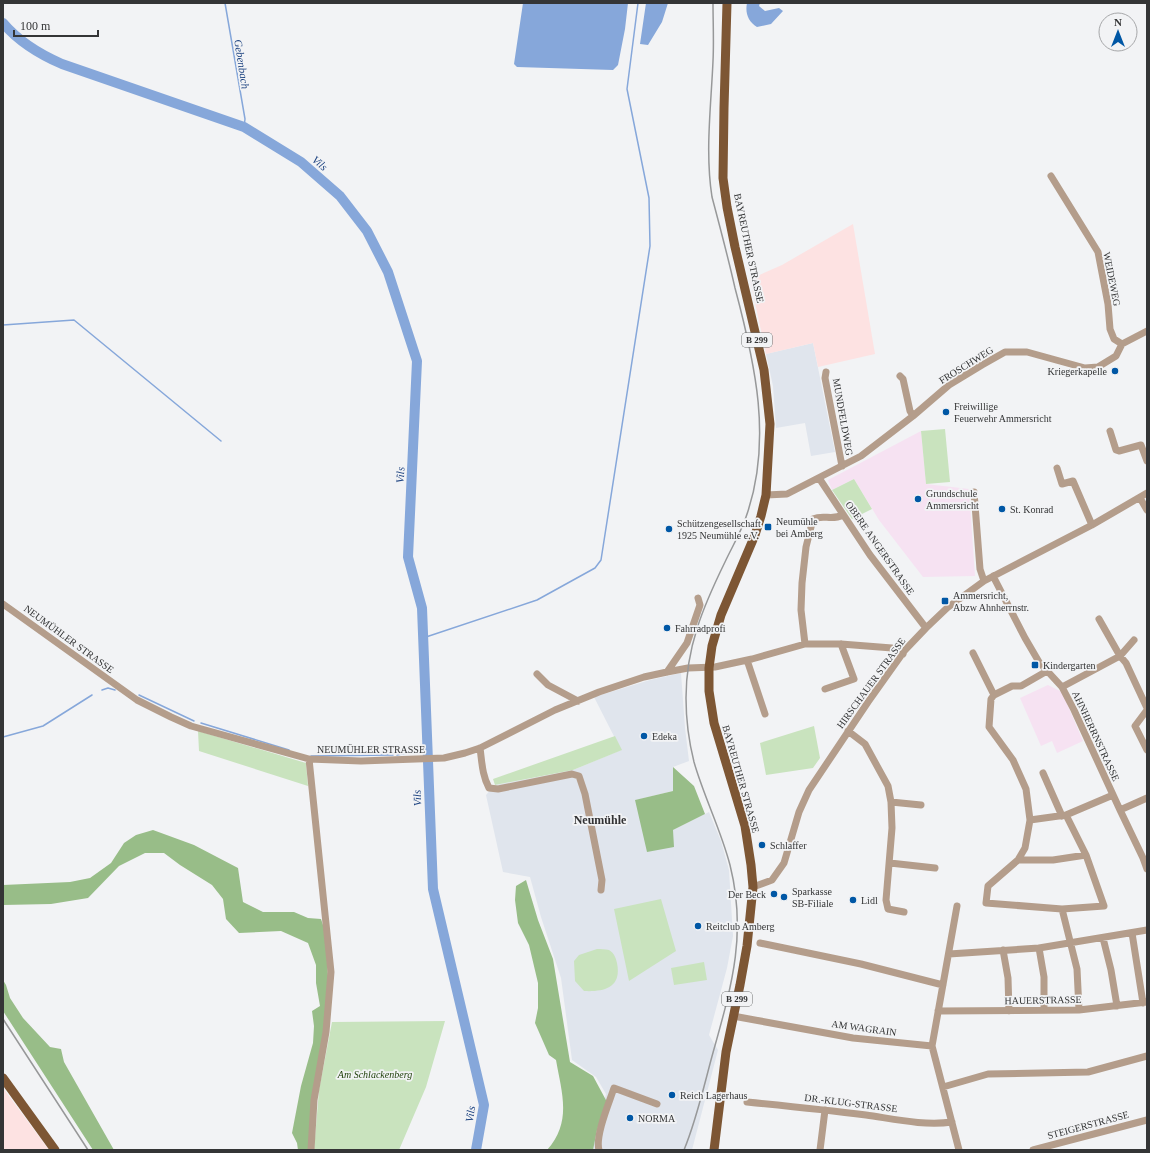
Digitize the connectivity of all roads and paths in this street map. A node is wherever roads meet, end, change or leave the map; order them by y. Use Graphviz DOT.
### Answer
graph roads {
  1 [pos="727,3"];
  2 [pos="1051,176"];
  3 [pos="1146,334"];
  4 [pos="1122,344"];
  5 [pos="826,372"];
  6 [pos="900,376"];
  7 [pos="913,416"];
  8 [pos="1110,431"];
  9 [pos="1147,461"];
  10 [pos="842,466"];
  11 [pos="1057,468"];
  12 [pos="819,478"];
  13 [pos="974,492"];
  14 [pos="1147,493"];
  15 [pos="766,494"];
  16 [pos="1140,498"];
  17 [pos="1147,510"];
  18 [pos="843,515"];
  19 [pos="1092,525"];
  20 [pos="994,576"];
  21 [pos="984,580"];
  22 [pos="698,598"];
  23 [pos="3,604"];
  24 [pos="1099,619"];
  25 [pos="926,628"];
  26 [pos="1134,640"];
  27 [pos="805,644"];
  28 [pos="841,644"];
  29 [pos="973,653"];
  30 [pos="903,654"];
  31 [pos="1120,656"];
  32 [pos="747,660"];
  33 [pos="709,668"];
  34 [pos="1047,671"];
  35 [pos="667,672"];
  36 [pos="537,674"];
  37 [pos="1062,687"];
  38 [pos="825,689"];
  39 [pos="994,695"];
  40 [pos="578,701"];
  41 [pos="1147,709"];
  42 [pos="765,714"];
  43 [pos="848,731"];
  44 [pos="480,748"];
  45 [pos="1147,750"];
  46 [pos="309,759"];
  47 [pos="1042,774"];
  48 [pos="1113,795"];
  49 [pos="1147,798"];
  50 [pos="891,802"];
  51 [pos="921,805"];
  52 [pos="1120,810"];
  53 [pos="1064,815"];
  54 [pos="1030,820"];
  55 [pos="1086,855"];
  56 [pos="1018,860"];
  57 [pos="890,863"];
  58 [pos="935,868"];
  59 [pos="1147,869"];
  60 [pos="753,887"];
  61 [pos="601,890"];
  62 [pos="957,906"];
  63 [pos="1062,909"];
  64 [pos="904,912"];
  65 [pos="1147,930"];
  66 [pos="1132,933"];
  67 [pos="1103,938"];
  68 [pos="760,943"];
  69 [pos="1070,943"];
  70 [pos="1039,948"];
  71 [pos="1003,950"];
  72 [pos="949,954"];
  73 [pos="943,985"];
  74 [pos="1145,1003"];
  75 [pos="1117,1006"];
  76 [pos="1009,1010"];
  77 [pos="1044,1010"];
  78 [pos="1079,1010"];
  79 [pos="938,1011"];
  80 [pos="733,1016"];
  81 [pos="932,1046"];
  82 [pos="1147,1056"];
  83 [pos="3,1078"];
  84 [pos="943,1087"];
  85 [pos="747,1102"];
  86 [pos="657,1104"];
  87 [pos="825,1110"];
  88 [pos="1147,1120"];
  89 [pos="952,1122"];
  90 [pos="55,1150"];
  91 [pos="311,1150"];
  92 [pos="599,1150"];
  93 [pos="714,1150"];
  94 [pos="820,1150"];
  95 [pos="959,1150"];
  96 [pos="1033,1150"];
  1 -- 15 [label="main road, BAYREUTHER STRASSE / B 299"];
  2 -- 4 [label="street, WEIDEWEG"];
  3 -- 4 [label="street"];
  4 -- 7 [label="street, FROSCHWEG"];
  5 -- 10 [label="street, MUNDFELDWEG"];
  6 -- 7 [label="street"];
  7 -- 10 [label="street, FROSCHWEG"];
  8 -- 9 [label="street"];
  10 -- 12 [label="street, FROSCHWEG"];
  11 -- 19 [label="street"];
  12 -- 15 [label="street, FROSCHWEG"];
  12 -- 18 [label="street, OBERE ANGERSTRASSE"];
  13 -- 21 [label="street"];
  14 -- 16 [label="street, HIRSCHAUER STRASSE"];
  15 -- 33 [label="main road, BAYREUTHER STRASSE / B 299"];
  16 -- 17 [label="street"];
  16 -- 19 [label="street, HIRSCHAUER STRASSE"];
  18 -- 25 [label="street, OBERE ANGERSTRASSE"];
  18 -- 27 [label="street"];
  19 -- 20 [label="street, HIRSCHAUER STRASSE"];
  20 -- 21 [label="street, HIRSCHAUER STRASSE"];
  20 -- 34 [label="street, AHNHERRNSTRASSE"];
  21 -- 25 [label="street, HIRSCHAUER STRASSE"];
  22 -- 35 [label="street"];
  23 -- 46 [label="street, NEUMÜHLER STRASSE"];
  24 -- 31 [label="street"];
  25 -- 30 [label="street, HIRSCHAUER STRASSE"];
  26 -- 31 [label="street"];
  27 -- 28 [label="street, NEUMÜHLER STRASSE"];
  27 -- 32 [label="street, NEUMÜHLER STRASSE"];
  28 -- 30 [label="street, NEUMÜHLER STRASSE"];
  28 -- 38 [label="street"];
  29 -- 39 [label="street"];
  30 -- 43 [label="street, HIRSCHAUER STRASSE"];
  31 -- 37 [label="street"];
  31 -- 41 [label="street"];
  32 -- 33 [label="street, NEUMÜHLER STRASSE"];
  32 -- 42 [label="street"];
  33 -- 35 [label="street, NEUMÜHLER STRASSE"];
  33 -- 60 [label="main road, BAYREUTHER STRASSE / B 299"];
  34 -- 37 [label="street, AHNHERRNSTRASSE"];
  34 -- 39 [label="street"];
  35 -- 40 [label="street, NEUMÜHLER STRASSE"];
  36 -- 40 [label="street"];
  37 -- 48 [label="street, AHNHERRNSTRASSE"];
  39 -- 54 [label="street"];
  40 -- 44 [label="street, NEUMÜHLER STRASSE"];
  41 -- 45 [label="street"];
  43 -- 50 [label="street"];
  43 -- 60 [label="street, HIRSCHAUER STRASSE"];
  44 -- 46 [label="street, NEUMÜHLER STRASSE"];
  44 -- 61 [label="street"];
  46 -- 91 [label="street"];
  47 -- 53 [label="street"];
  48 -- 52 [label="street, AHNHERRNSTRASSE"];
  48 -- 53 [label="street"];
  49 -- 52 [label="street"];
  50 -- 51 [label="street"];
  50 -- 57 [label="street"];
  52 -- 59 [label="street, AHNHERRNSTRASSE"];
  53 -- 54 [label="street"];
  53 -- 55 [label="street"];
  54 -- 56 [label="street"];
  55 -- 56 [label="street"];
  55 -- 63 [label="street"];
  56 -- 63 [label="street"];
  57 -- 58 [label="street"];
  57 -- 64 [label="street"];
  60 -- 80 [label="main road, BAYREUTHER STRASSE / B 299"];
  62 -- 72 [label="street"];
  63 -- 69 [label="street"];
  65 -- 66 [label="street"];
  66 -- 67 [label="street"];
  66 -- 74 [label="street"];
  67 -- 69 [label="street"];
  67 -- 75 [label="street"];
  68 -- 73 [label="street"];
  69 -- 70 [label="street"];
  69 -- 78 [label="street"];
  70 -- 71 [label="street"];
  70 -- 77 [label="street"];
  71 -- 72 [label="street"];
  71 -- 76 [label="street"];
  72 -- 73 [label="street"];
  73 -- 79 [label="street"];
  74 -- 75 [label="street, HAUERSTRASSE"];
  75 -- 78 [label="street, HAUERSTRASSE"];
  76 -- 77 [label="street, HAUERSTRASSE"];
  76 -- 79 [label="street, HAUERSTRASSE"];
  77 -- 78 [label="street, HAUERSTRASSE"];
  79 -- 81 [label="street"];
  80 -- 81 [label="street, AM WAGRAIN"];
  80 -- 93 [label="main road, BAYREUTHER STRASSE / B 299"];
  81 -- 84 [label="street"];
  82 -- 84 [label="street"];
  83 -- 90 [label="main road"];
  84 -- 89 [label="street"];
  85 -- 87 [label="street, DR.-KLUG-STRASSE"];
  86 -- 92 [label="street"];
  87 -- 89 [label="street, DR.-KLUG-STRASSE"];
  87 -- 94 [label="street"];
  88 -- 96 [label="street, STEIGERSTRASSE"];
  89 -- 95 [label="street"];
}
